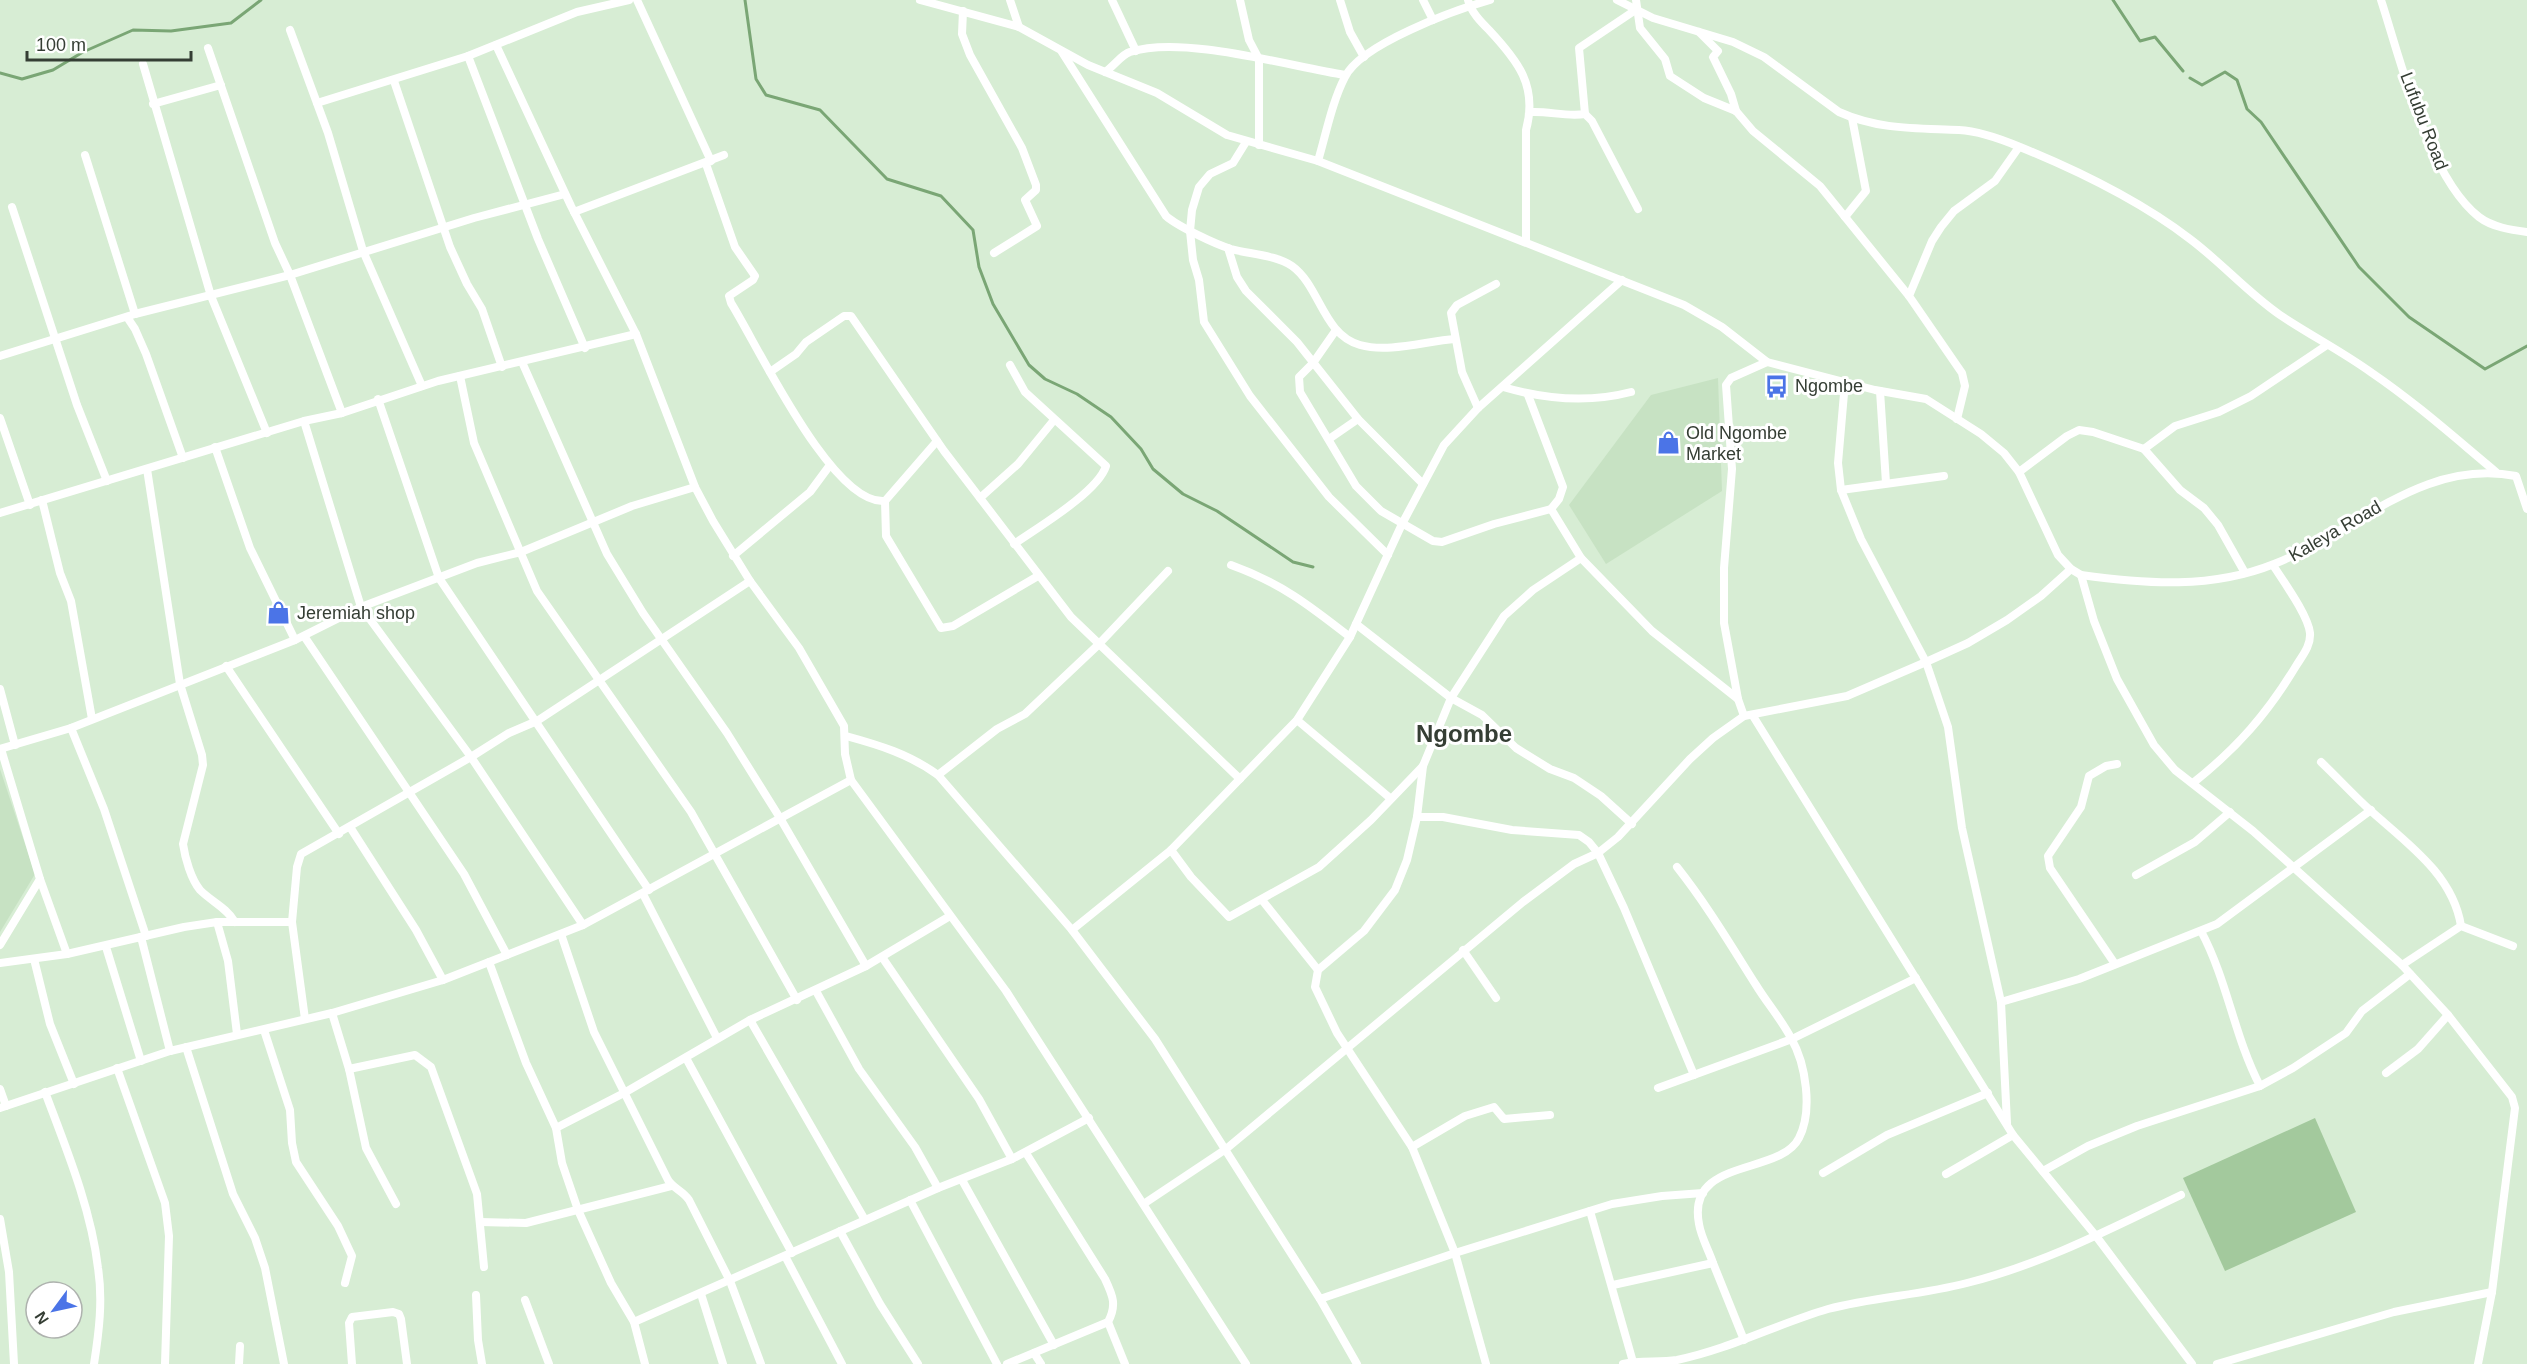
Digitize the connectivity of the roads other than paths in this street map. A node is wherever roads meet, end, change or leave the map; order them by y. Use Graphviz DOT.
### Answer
graph roads {
  1 [pos="629,0"];
  2 [pos="637,0"];
  3 [pos="920,0"];
  4 [pos="1010,0"];
  5 [pos="1112,0"];
  6 [pos="1240,0"];
  7 [pos="1340,0"];
  8 [pos="1423,0"];
  9 [pos="1490,0"];
  10 [pos="1617,0"];
  11 [pos="2381,0"];
  12 [pos="1468,3"];
  13 [pos="1636,5"];
  14 [pos="963,11"];
  15 [pos="1433,20"];
  16 [pos="1019,27"];
  17 [pos="290,30"];
  18 [pos="1696,30"];
  19 [pos="496,45"];
  20 [pos="208,48"];
  21 [pos="1062,51"];
  22 [pos="1136,51"];
  23 [pos="468,56"];
  24 [pos="1364,57"];
  25 [pos="1259,59"];
  26 [pos="143,64"];
  27 [pos="1105,72"];
  28 [pos="1345,75"];
  29 [pos="394,81"];
  30 [pos="221,85"];
  31 [pos="317,103"];
  32 [pos="153,104"];
  33 [pos="1736,111"];
  34 [pos="1531,112"];
  35 [pos="1585,114"];
  36 [pos="1852,118"];
  37 [pos="1246,142"];
  38 [pos="1259,145"];
  39 [pos="2019,147"];
  40 [pos="85,155"];
  41 [pos="724,155"];
  42 [pos="1318,161"];
  43 [pos="708,162"];
  44 [pos="565,194"];
  45 [pos="524,204"];
  46 [pos="12,207"];
  47 [pos="1638,210"];
  48 [pos="574,212"];
  49 [pos="1845,217"];
  50 [pos="444,227"];
  51 [pos="1190,231"];
  52 [pos="2527,232"];
  53 [pos="1526,241"];
  54 [pos="1228,248"];
  55 [pos="363,251"];
  56 [pos="994,253"];
  57 [pos="290,275"];
  58 [pos="1622,280"];
  59 [pos="1497,284"];
  60 [pos="211,296"];
  61 [pos="1909,296"];
  62 [pos="130,316"];
  63 [pos="1336,330"];
  64 [pos="636,334"];
  65 [pos="55,339"];
  66 [pos="1455,339"];
  67 [pos="2327,345"];
  68 [pos="585,348"];
  69 [pos="0,356"];
  70 [pos="522,362"];
  71 [pos="1767,362"];
  72 [pos="1313,363"];
  73 [pos="1010,365"];
  74 [pos="502,367"];
  75 [pos="770,372"];
  76 [pos="460,376"];
  77 [pos="1845,382"];
  78 [pos="422,386"];
  79 [pos="1503,387"];
  80 [pos="1880,391"];
  81 [pos="1630,392"];
  82 [pos="1528,395"];
  83 [pos="378,399"];
  84 [pos="1478,408"];
  85 [pos="342,413"];
  86 [pos="0,418"];
  87 [pos="1358,419"];
  88 [pos="1957,419"];
  89 [pos="1054,420"];
  90 [pos="304,421"];
  91 [pos="267,433"];
  92 [pos="1329,439"];
  93 [pos="937,441"];
  94 [pos="215,447"];
  95 [pos="2144,449"];
  96 [pos="183,458"];
  97 [pos="830,465"];
  98 [pos="147,469"];
  99 [pos="2019,472"];
  100 [pos="2496,472"];
  101 [pos="1944,476"];
  102 [pos="2517,476"];
  103 [pos="2527,478"];
  104 [pos="107,481"];
  105 [pos="1423,483"];
  106 [pos="1886,483"];
  107 [pos="695,487"];
  108 [pos="1841,490"];
  109 [pos="980,498"];
  110 [pos="42,500"];
  111 [pos="885,501"];
  112 [pos="30,505"];
  113 [pos="1551,509"];
  114 [pos="2527,509"];
  115 [pos="0,513"];
  116 [pos="595,522"];
  117 [pos="1402,524"];
  118 [pos="1014,544"];
  119 [pos="521,552"];
  120 [pos="1388,555"];
  121 [pos="734,556"];
  122 [pos="1581,558"];
  123 [pos="1232,565"];
  124 [pos="2273,565"];
  125 [pos="2071,569"];
  126 [pos="1168,571"];
  127 [pos="2245,573"];
  128 [pos="2081,575"];
  129 [pos="1038,576"];
  130 [pos="440,578"];
  131 [pos="750,581"];
  132 [pos="361,607"];
  133 [pos="1356,624"];
  134 [pos="1350,637"];
  135 [pos="299,638"];
  136 [pos="661,638"];
  137 [pos="1098,645"];
  138 [pos="1926,662"];
  139 [pos="226,666"];
  140 [pos="599,679"];
  141 [pos="180,684"];
  142 [pos="0,689"];
  143 [pos="1451,698"];
  144 [pos="1738,699"];
  145 [pos="1748,716"];
  146 [pos="92,719"];
  147 [pos="1297,720"];
  148 [pos="537,721"];
  149 [pos="71,728"];
  150 [pos="846,736"];
  151 [pos="15,745"];
  152 [pos="0,749"];
  153 [pos="471,757"];
  154 [pos="2321,762"];
  155 [pos="2117,765"];
  156 [pos="1423,766"];
  157 [pos="938,775"];
  158 [pos="851,780"];
  159 [pos="1240,780"];
  160 [pos="2193,783"];
  161 [pos="409,792"];
  162 [pos="1390,798"];
  163 [pos="2371,810"];
  164 [pos="2230,812"];
  165 [pos="1417,817"];
  166 [pos="780,818"];
  167 [pos="1632,824"];
  168 [pos="351,827"];
  169 [pos="339,834"];
  170 [pos="1171,850"];
  171 [pos="1598,853"];
  172 [pos="715,855"];
  173 [pos="1677,867"];
  174 [pos="2294,869"];
  175 [pos="2136,875"];
  176 [pos="40,879"];
  177 [pos="646,892"];
  178 [pos="1262,900"];
  179 [pos="950,916"];
  180 [pos="217,922"];
  181 [pos="235,922"];
  182 [pos="292,922"];
  183 [pos="583,926"];
  184 [pos="2461,927"];
  185 [pos="1072,930"];
  186 [pos="2201,931"];
  187 [pos="561,934"];
  188 [pos="144,937"];
  189 [pos="0,945"];
  190 [pos="106,946"];
  191 [pos="2513,946"];
  192 [pos="1463,950"];
  193 [pos="67,954"];
  194 [pos="507,955"];
  195 [pos="882,957"];
  196 [pos="34,959"];
  197 [pos="489,962"];
  198 [pos="0,963"];
  199 [pos="2115,964"];
  200 [pos="2402,965"];
  201 [pos="866,966"];
  202 [pos="1318,970"];
  203 [pos="2410,974"];
  204 [pos="1916,978"];
  205 [pos="443,980"];
  206 [pos="816,991"];
  207 [pos="1496,998"];
  208 [pos="797,1000"];
  209 [pos="2001,1002"];
  210 [pos="332,1013"];
  211 [pos="2448,1015"];
  212 [pos="305,1019"];
  213 [pos="750,1020"];
  214 [pos="264,1030"];
  215 [pos="237,1034"];
  216 [pos="717,1038"];
  217 [pos="1792,1040"];
  218 [pos="186,1047"];
  219 [pos="1346,1047"];
  220 [pos="170,1052"];
  221 [pos="687,1058"];
  222 [pos="141,1061"];
  223 [pos="117,1068"];
  224 [pos="349,1069"];
  225 [pos="2386,1073"];
  226 [pos="1694,1075"];
  227 [pos="74,1084"];
  228 [pos="2260,1086"];
  229 [pos="1658,1088"];
  230 [pos="0,1089"];
  231 [pos="45,1092"];
  232 [pos="624,1093"];
  233 [pos="1988,1093"];
  234 [pos="3,1107"];
  235 [pos="1550,1115"];
  236 [pos="1089,1118"];
  237 [pos="2007,1124"];
  238 [pos="555,1128"];
  239 [pos="2013,1135"];
  240 [pos="1412,1146"];
  241 [pos="1226,1149"];
  242 [pos="1026,1153"];
  243 [pos="1012,1159"];
  244 [pos="2043,1172"];
  245 [pos="1822,1173"];
  246 [pos="1946,1174"];
  247 [pos="962,1180"];
  248 [pos="672,1185"];
  249 [pos="938,1188"];
  250 [pos="1703,1193"];
  251 [pos="2181,1195"];
  252 [pos="910,1200"];
  253 [pos="1145,1203"];
  254 [pos="396,1204"];
  255 [pos="578,1210"];
  256 [pos="1590,1211"];
  257 [pos="0,1219"];
  258 [pos="865,1220"];
  259 [pos="480,1222"];
  260 [pos="840,1231"];
  261 [pos="2096,1236"];
  262 [pos="1455,1252"];
  263 [pos="789,1254"];
  264 [pos="1713,1263"];
  265 [pos="484,1267"];
  266 [pos="730,1281"];
  267 [pos="345,1283"];
  268 [pos="1613,1285"];
  269 [pos="2492,1292"];
  270 [pos="701,1294"];
  271 [pos="476,1295"];
  272 [pos="1320,1299"];
  273 [pos="525,1300"];
  274 [pos="634,1322"];
  275 [pos="1108,1322"];
  276 [pos="1744,1340"];
  277 [pos="1054,1345"];
  278 [pos="240,1346"];
  279 [pos="1034,1353"];
  280 [pos="1633,1362"];
  281 [pos="14,1364"];
  282 [pos="94,1364"];
  283 [pos="165,1364"];
  284 [pos="239,1364"];
  285 [pos="284,1364"];
  286 [pos="352,1364"];
  287 [pos="407,1364"];
  288 [pos="482,1364"];
  289 [pos="549,1364"];
  290 [pos="645,1364"];
  291 [pos="723,1364"];
  292 [pos="761,1364"];
  293 [pos="842,1364"];
  294 [pos="918,1364"];
  295 [pos="997,1364"];
  296 [pos="1007,1364"];
  297 [pos="1041,1364"];
  298 [pos="1125,1364"];
  299 [pos="1246,1364"];
  300 [pos="1357,1364"];
  301 [pos="1485,1364"];
  302 [pos="1623,1364"];
  303 [pos="2192,1364"];
  304 [pos="2217,1364"];
  305 [pos="2478,1364"];
  1 -- 19 [label="street"];
  2 -- 43 [label="street"];
  3 -- 14 [label="street"];
  4 -- 16 [label="street"];
  5 -- 22 [label="street"];
  6 -- 25 [label="street"];
  7 -- 24 [label="street"];
  8 -- 15 [label="street"];
  9 -- 12 [label="street"];
  10 -- 13 [label="street"];
  11 -- 52 [label="street, Lufubu Road"];
  12 -- 15 [label="street"];
  12 -- 34 [label="street"];
  13 -- 18 [label="street"];
  13 -- 33 [label="street"];
  13 -- 35 [label="street"];
  14 -- 16 [label="street"];
  14 -- 56 [label="street"];
  15 -- 24 [label="street"];
  16 -- 21 [label="street"];
  17 -- 31 [label="street"];
  18 -- 33 [label="street"];
  18 -- 36 [label="street"];
  19 -- 23 [label="street"];
  19 -- 44 [label="street"];
  20 -- 30 [label="street"];
  21 -- 27 [label="street"];
  21 -- 51 [label="street"];
  22 -- 25 [label="street"];
  22 -- 27 [label="street"];
  23 -- 29 [label="street"];
  23 -- 45 [label="street"];
  24 -- 28 [label="street"];
  25 -- 28 [label="street"];
  25 -- 38 [label="street"];
  26 -- 32 [label="street"];
  27 -- 37 [label="street"];
  28 -- 42 [label="street"];
  29 -- 31 [label="street"];
  29 -- 50 [label="street"];
  30 -- 32 [label="street"];
  30 -- 57 [label="street"];
  31 -- 55 [label="street"];
  32 -- 60 [label="street"];
  33 -- 49 [label="street"];
  34 -- 35 [label="street"];
  34 -- 53 [label="street"];
  35 -- 47 [label="street"];
  36 -- 39 [label="street"];
  36 -- 49 [label="street"];
  37 -- 38 [label="street"];
  37 -- 51 [label="street"];
  38 -- 42 [label="street"];
  39 -- 61 [label="street"];
  39 -- 67 [label="street"];
  40 -- 62 [label="street"];
  41 -- 43 [label="street"];
  42 -- 53 [label="street"];
  43 -- 48 [label="street"];
  43 -- 75 [label="street"];
  44 -- 45 [label="street"];
  44 -- 48 [label="street"];
  45 -- 50 [label="street"];
  45 -- 68 [label="street"];
  46 -- 65 [label="street"];
  48 -- 64 [label="street"];
  49 -- 61 [label="street"];
  50 -- 55 [label="street"];
  50 -- 74 [label="street"];
  51 -- 54 [label="street"];
  51 -- 120 [label="street"];
  53 -- 58 [label="street"];
  54 -- 63 [label="street"];
  54 -- 72 [label="street"];
  55 -- 57 [label="street"];
  55 -- 78 [label="street"];
  57 -- 60 [label="street"];
  57 -- 85 [label="street"];
  58 -- 71 [label="street"];
  58 -- 79 [label="street"];
  59 -- 66 [label="street"];
  60 -- 62 [label="street"];
  60 -- 91 [label="street"];
  61 -- 88 [label="street"];
  62 -- 65 [label="street"];
  62 -- 96 [label="street"];
  63 -- 66 [label="street"];
  63 -- 72 [label="street"];
  64 -- 68 [label="street"];
  64 -- 107 [label="street"];
  65 -- 69 [label="street"];
  65 -- 104 [label="street"];
  66 -- 84 [label="street"];
  67 -- 95 [label="street"];
  67 -- 100 [label="street"];
  68 -- 70 [label="street"];
  70 -- 74 [label="street"];
  70 -- 116 [label="street"];
  71 -- 77 [label="street"];
  71 -- 144 [label="street"];
  72 -- 87 [label="street"];
  72 -- 92 [label="street"];
  73 -- 89 [label="street"];
  74 -- 76 [label="street"];
  75 -- 93 [label="street"];
  75 -- 97 [label="street"];
  76 -- 78 [label="street"];
  76 -- 119 [label="street"];
  77 -- 80 [label="street"];
  77 -- 108 [label="street"];
  78 -- 83 [label="street"];
  79 -- 82 [label="street"];
  79 -- 84 [label="street"];
  80 -- 88 [label="street"];
  80 -- 106 [label="street"];
  81 -- 82 [label="street"];
  82 -- 113 [label="street"];
  83 -- 85 [label="street"];
  83 -- 130 [label="street"];
  84 -- 105 [label="street"];
  85 -- 90 [label="street"];
  86 -- 112 [label="street"];
  87 -- 92 [label="street"];
  87 -- 105 [label="street"];
  88 -- 99 [label="street"];
  89 -- 109 [label="street"];
  89 -- 118 [label="street"];
  90 -- 91 [label="street"];
  90 -- 132 [label="street"];
  91 -- 94 [label="street"];
  92 -- 117 [label="street"];
  93 -- 109 [label="street"];
  93 -- 111 [label="street"];
  94 -- 96 [label="street"];
  94 -- 135 [label="street"];
  95 -- 99 [label="street"];
  95 -- 127 [label="street"];
  96 -- 98 [label="street"];
  97 -- 111 [label="street"];
  97 -- 121 [label="street"];
  98 -- 104 [label="street"];
  98 -- 141 [label="street"];
  99 -- 125 [label="street"];
  100 -- 102 [label="street, Kaleya Road"];
  100 -- 124 [label="street, Kaleya Road"];
  101 -- 106 [label="street"];
  102 -- 103 [label="street, Kaleya Road"];
  102 -- 114 [label="street"];
  104 -- 110 [label="street"];
  105 -- 117 [label="street"];
  106 -- 108 [label="street"];
  107 -- 116 [label="street"];
  107 -- 121 [label="street"];
  108 -- 138 [label="street"];
  109 -- 118 [label="street"];
  110 -- 112 [label="street"];
  110 -- 146 [label="street"];
  111 -- 129 [label="street"];
  112 -- 115 [label="street"];
  113 -- 117 [label="street"];
  113 -- 122 [label="street"];
  116 -- 119 [label="street"];
  116 -- 136 [label="street"];
  117 -- 120 [label="street"];
  118 -- 129 [label="street"];
  119 -- 130 [label="street"];
  119 -- 140 [label="street"];
  120 -- 133 [label="street"];
  121 -- 131 [label="street"];
  122 -- 143 [label="street"];
  122 -- 144 [label="street"];
  123 -- 134 [label="street"];
  124 -- 127 [label="street, Kaleya Road"];
  124 -- 160 [label="street"];
  125 -- 128 [label="street"];
  125 -- 138 [label="street"];
  126 -- 137 [label="street"];
  127 -- 128 [label="street, Kaleya Road"];
  128 -- 160 [label="street"];
  129 -- 137 [label="street"];
  130 -- 132 [label="street"];
  130 -- 148 [label="street"];
  131 -- 136 [label="street"];
  131 -- 150 [label="street"];
  132 -- 135 [label="street"];
  132 -- 153 [label="street"];
  133 -- 134 [label="street"];
  133 -- 143 [label="street"];
  134 -- 147 [label="street"];
  135 -- 139 [label="street"];
  135 -- 161 [label="street"];
  136 -- 140 [label="street"];
  136 -- 166 [label="street"];
  137 -- 157 [label="street"];
  137 -- 159 [label="street"];
  138 -- 145 [label="street"];
  138 -- 209 [label="street"];
  139 -- 141 [label="street"];
  139 -- 169 [label="street"];
  140 -- 148 [label="street"];
  140 -- 172 [label="street"];
  141 -- 146 [label="street"];
  141 -- 181 [label="street"];
  142 -- 151 [label="street"];
  143 -- 156 [label="street"];
  143 -- 167 [label="street"];
  144 -- 145 [label="street"];
  145 -- 167 [label="street"];
  145 -- 204 [label="street"];
  146 -- 149 [label="street"];
  147 -- 159 [label="street"];
  147 -- 162 [label="street"];
  148 -- 153 [label="street"];
  148 -- 177 [label="street"];
  149 -- 151 [label="street"];
  149 -- 188 [label="street"];
  150 -- 157 [label="street"];
  150 -- 158 [label="street"];
  151 -- 152 [label="street"];
  152 -- 176 [label="street"];
  153 -- 161 [label="street"];
  153 -- 183 [label="street"];
  154 -- 163 [label="street"];
  155 -- 199 [label="street"];
  156 -- 162 [label="street"];
  156 -- 165 [label="street"];
  157 -- 185 [label="street"];
  158 -- 166 [label="street"];
  158 -- 179 [label="street"];
  159 -- 170 [label="street"];
  160 -- 164 [label="street"];
  161 -- 168 [label="street"];
  161 -- 194 [label="street"];
  162 -- 178 [label="street"];
  163 -- 174 [label="street"];
  163 -- 184 [label="street"];
  164 -- 174 [label="street"];
  164 -- 175 [label="street"];
  165 -- 171 [label="street"];
  165 -- 202 [label="street"];
  166 -- 172 [label="street"];
  166 -- 201 [label="street"];
  167 -- 171 [label="street"];
  168 -- 169 [label="street"];
  168 -- 205 [label="street"];
  169 -- 182 [label="street"];
  170 -- 178 [label="street"];
  170 -- 185 [label="street"];
  171 -- 192 [label="street"];
  171 -- 226 [label="street"];
  172 -- 177 [label="street"];
  172 -- 208 [label="street"];
  173 -- 217 [label="street"];
  174 -- 186 [label="street"];
  174 -- 200 [label="street"];
  176 -- 189 [label="street"];
  176 -- 193 [label="street"];
  177 -- 183 [label="street"];
  177 -- 216 [label="street"];
  178 -- 202 [label="street"];
  179 -- 195 [label="street"];
  179 -- 236 [label="street"];
  180 -- 181 [label="street"];
  180 -- 188 [label="street"];
  180 -- 215 [label="street"];
  181 -- 182 [label="street"];
  182 -- 212 [label="street"];
  183 -- 187 [label="street"];
  184 -- 191 [label="street"];
  184 -- 200 [label="street"];
  185 -- 241 [label="street"];
  186 -- 199 [label="street"];
  186 -- 228 [label="street"];
  187 -- 194 [label="street"];
  187 -- 232 [label="street"];
  188 -- 190 [label="street"];
  188 -- 220 [label="street"];
  190 -- 193 [label="street"];
  190 -- 222 [label="street"];
  192 -- 207 [label="street"];
  192 -- 219 [label="street"];
  193 -- 196 [label="street"];
  194 -- 197 [label="street"];
  195 -- 201 [label="street"];
  195 -- 243 [label="street"];
  196 -- 198 [label="street"];
  196 -- 227 [label="street"];
  197 -- 205 [label="street"];
  197 -- 238 [label="street"];
  199 -- 209 [label="street"];
  200 -- 203 [label="street"];
  201 -- 206 [label="street"];
  202 -- 219 [label="street"];
  203 -- 211 [label="street"];
  203 -- 228 [label="street"];
  204 -- 217 [label="street"];
  204 -- 233 [label="street"];
  205 -- 210 [label="street"];
  206 -- 208 [label="street"];
  206 -- 249 [label="street"];
  208 -- 213 [label="street"];
  209 -- 237 [label="street"];
  210 -- 212 [label="street"];
  210 -- 224 [label="street"];
  211 -- 225 [label="street"];
  211 -- 269 [label="street"];
  212 -- 214 [label="street"];
  213 -- 216 [label="street"];
  213 -- 258 [label="street"];
  214 -- 215 [label="street"];
  214 -- 267 [label="street"];
  215 -- 218 [label="street"];
  216 -- 221 [label="street"];
  217 -- 226 [label="street"];
  217 -- 250 [label="street"];
  218 -- 220 [label="street"];
  218 -- 285 [label="street"];
  219 -- 240 [label="street"];
  219 -- 241 [label="street"];
  220 -- 222 [label="street"];
  221 -- 232 [label="street"];
  221 -- 263 [label="street"];
  222 -- 223 [label="street"];
  223 -- 227 [label="street"];
  223 -- 283 [label="street"];
  224 -- 254 [label="street"];
  224 -- 259 [label="street"];
  226 -- 229 [label="street"];
  227 -- 231 [label="street"];
  228 -- 244 [label="street"];
  230 -- 234 [label="street"];
  231 -- 234 [label="street"];
  231 -- 282 [label="street"];
  232 -- 238 [label="street"];
  232 -- 248 [label="street"];
  233 -- 237 [label="street"];
  233 -- 245 [label="street"];
  235 -- 240 [label="street"];
  236 -- 242 [label="street"];
  236 -- 253 [label="street"];
  237 -- 239 [label="street"];
  238 -- 255 [label="street"];
  239 -- 244 [label="street"];
  239 -- 246 [label="street"];
  240 -- 262 [label="street"];
  241 -- 253 [label="street"];
  241 -- 272 [label="street"];
  242 -- 243 [label="street"];
  242 -- 275 [label="street"];
  243 -- 247 [label="street"];
  244 -- 261 [label="street"];
  247 -- 249 [label="street"];
  247 -- 277 [label="street"];
  248 -- 255 [label="street"];
  248 -- 266 [label="street"];
  249 -- 252 [label="street"];
  250 -- 256 [label="street"];
  250 -- 264 [label="street"];
  251 -- 261 [label="street"];
  252 -- 258 [label="street"];
  252 -- 295 [label="street"];
  253 -- 299 [label="street"];
  255 -- 259 [label="street"];
  255 -- 274 [label="street"];
  256 -- 262 [label="street"];
  256 -- 268 [label="street"];
  257 -- 281 [label="street"];
  258 -- 260 [label="street"];
  259 -- 265 [label="street"];
  260 -- 263 [label="street"];
  260 -- 294 [label="street"];
  261 -- 276 [label="street"];
  261 -- 303 [label="street"];
  262 -- 272 [label="street"];
  262 -- 301 [label="street"];
  263 -- 266 [label="street"];
  263 -- 293 [label="street"];
  264 -- 268 [label="street"];
  264 -- 276 [label="street"];
  266 -- 270 [label="street"];
  266 -- 292 [label="street"];
  268 -- 280 [label="street"];
  269 -- 304 [label="street"];
  269 -- 305 [label="street"];
  270 -- 274 [label="street"];
  270 -- 291 [label="street"];
  271 -- 288 [label="street"];
  272 -- 300 [label="street"];
  273 -- 289 [label="street"];
  274 -- 290 [label="street"];
  275 -- 277 [label="street"];
  275 -- 298 [label="street"];
  276 -- 280 [label="street"];
  277 -- 279 [label="street"];
  278 -- 284 [label="street"];
  279 -- 296 [label="street"];
  279 -- 297 [label="street"];
  280 -- 302 [label="street"];
  286 -- 287 [label="street"];
}
